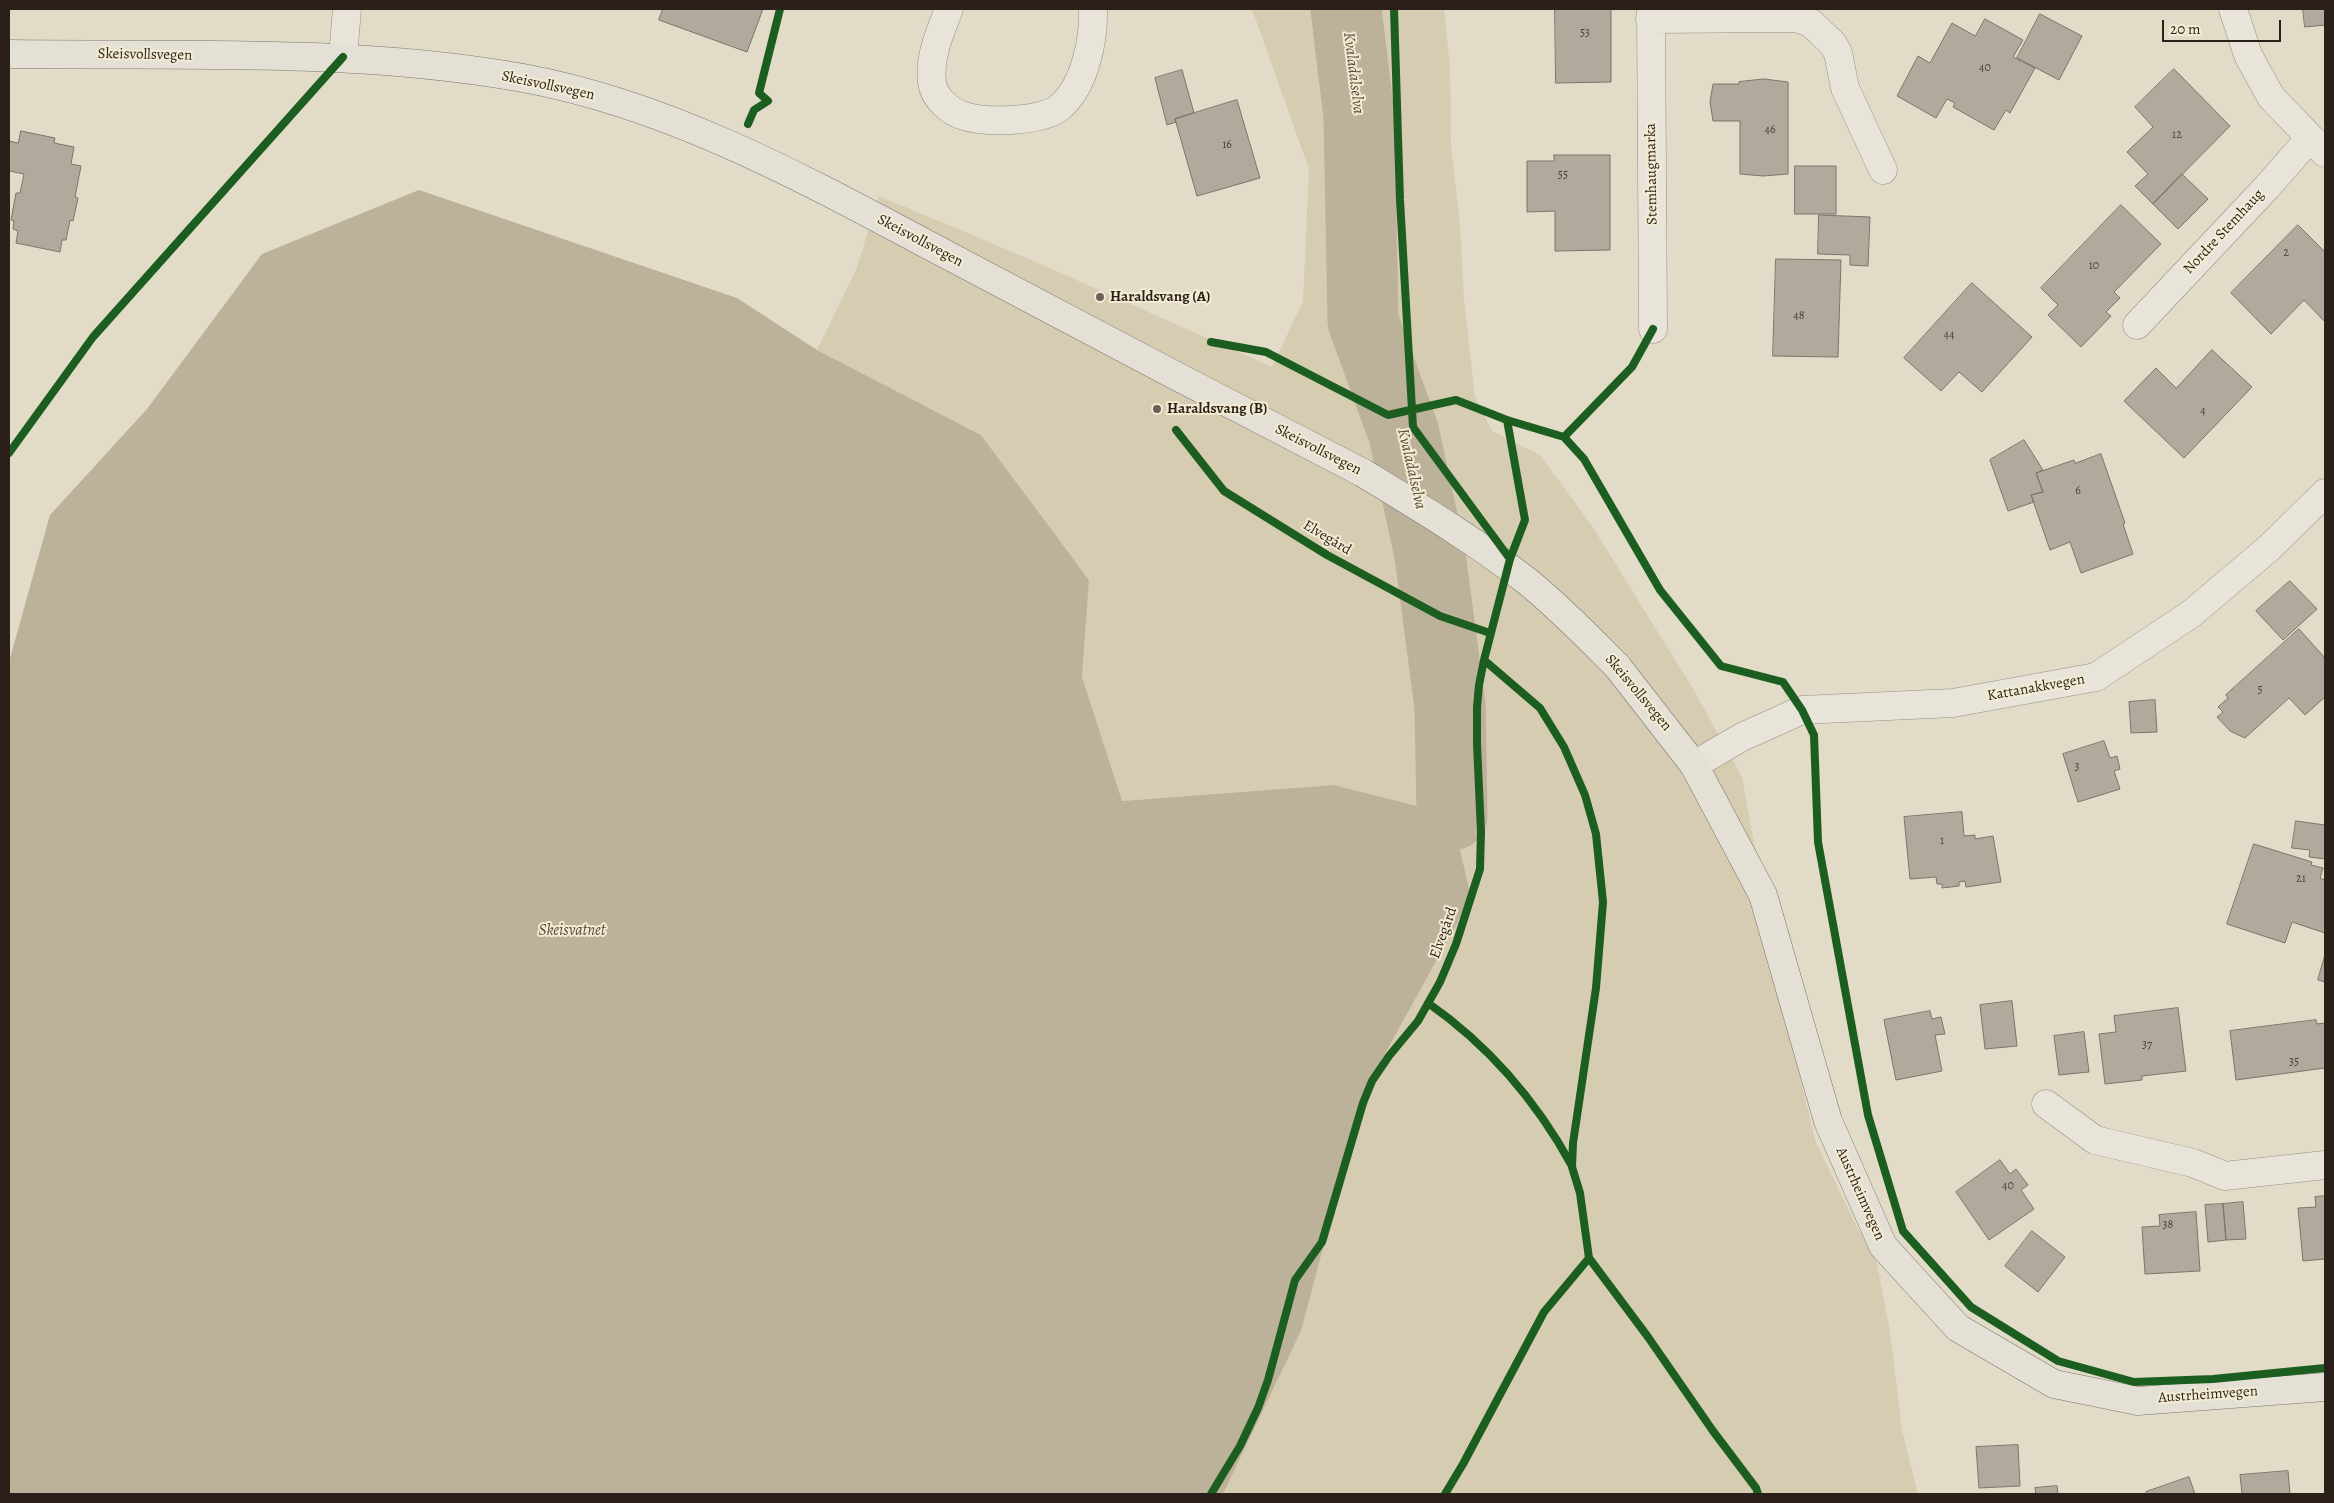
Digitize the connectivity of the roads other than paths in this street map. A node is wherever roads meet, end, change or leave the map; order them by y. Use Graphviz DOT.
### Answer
graph roads {
  1 [pos="347,9"];
  2 [pos="949,9"];
  3 [pos="1093,9"];
  4 [pos="2233,9"];
  5 [pos="1650,14"];
  6 [pos="9,54"];
  7 [pos="343,57"];
  8 [pos="2317,146"];
  9 [pos="1884,170"];
  10 [pos="2137,325"];
  11 [pos="1653,329"];
  12 [pos="2325,493"];
  13 [pos="1694,765"];
  14 [pos="2046,1104"];
  15 [pos="2325,1165"];
  16 [pos="2325,1387"];
  1 -- 7 [label="street"];
  2 -- 3 [label="street"];
  4 -- 8 [label="street, Nordre Stemhaug"];
  5 -- 9 [label="street, Stemhaugmarka"];
  5 -- 11 [label="street, Stemhaugmarka"];
  6 -- 7 [label="main road, Skeisvollsvegen"];
  7 -- 13 [label="main road, Skeisvollsvegen, bridge"];
  8 -- 10 [label="street, Nordre Stemhaug"];
  12 -- 13 [label="street, Kattanakkvegen"];
  13 -- 16 [label="main road, Austrheimvegen"];
  14 -- 15 [label="street"];
}
